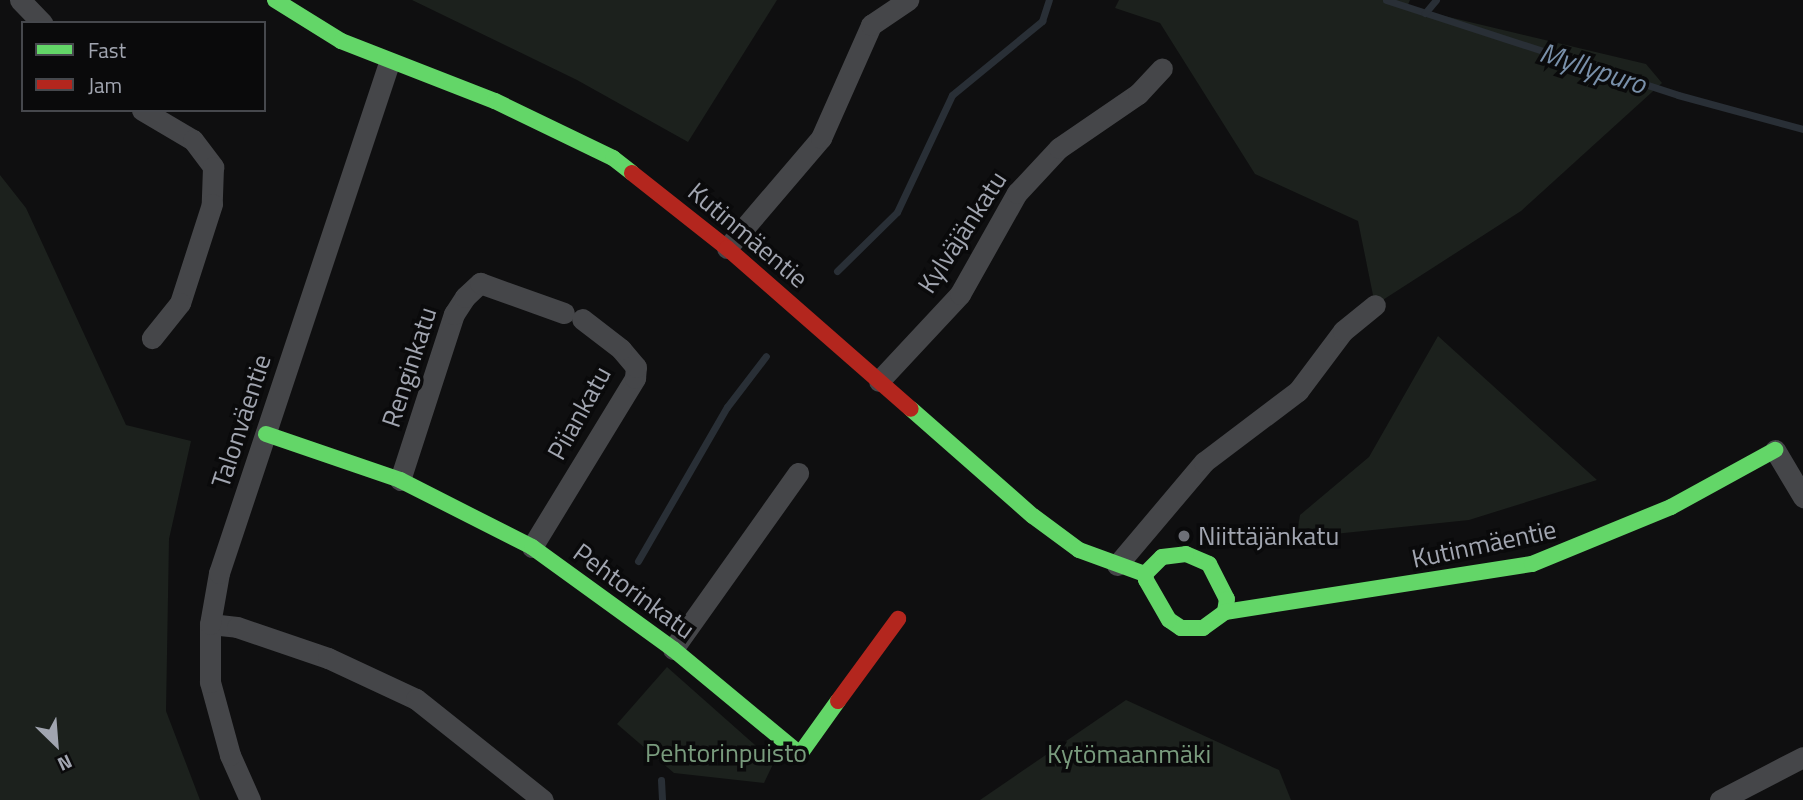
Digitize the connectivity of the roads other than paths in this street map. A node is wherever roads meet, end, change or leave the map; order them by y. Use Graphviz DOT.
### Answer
graph roads {
  1 [pos="20,0"];
  2 [pos="275,0"];
  3 [pos="908,0"];
  4 [pos="40,21"];
  5 [pos="389,63"];
  6 [pos="1162,68"];
  7 [pos="145,112"];
  8 [pos="727,248"];
  9 [pos="1375,305"];
  10 [pos="573,316"];
  11 [pos="152,338"];
  12 [pos="879,381"];
  13 [pos="267,434"];
  14 [pos="1775,450"];
  15 [pos="799,473"];
  16 [pos="400,480"];
  17 [pos="1803,497"];
  18 [pos="532,547"];
  19 [pos="1117,565"];
  20 [pos="1145,574"];
  21 [pos="1225,612"];
  22 [pos="898,619"];
  23 [pos="210,624"];
  24 [pos="673,649"];
  25 [pos="1803,757"];
  26 [pos="250,800"];
  27 [pos="543,800"];
  28 [pos="1720,800"];
  1 -- 4 [label="street"];
  2 -- 5 [label="street, Kutinmäentie"];
  3 -- 8 [label="street"];
  5 -- 8 [label="street, Kutinmäentie"];
  5 -- 13 [label="street, Talonväentie"];
  6 -- 12 [label="street, Kylväjänkatu"];
  7 -- 11 [label="street"];
  8 -- 12 [label="street, Kutinmäentie"];
  9 -- 19 [label="street"];
  10 -- 16 [label="street, Renginkatu"];
  10 -- 18 [label="street, Piiankatu"];
  12 -- 19 [label="street, Kutinmäentie"];
  13 -- 16 [label="street, Pehtorinkatu"];
  13 -- 23 [label="street, Talonväentie"];
  14 -- 17 [label="street"];
  14 -- 21 [label="street, Kutinmäentie"];
  15 -- 24 [label="street"];
  16 -- 18 [label="street, Pehtorinkatu"];
  18 -- 24 [label="street, Pehtorinkatu"];
  19 -- 20 [label="street, Kutinmäentie"];
  20 -- 21 [label="street, Kutinmäentie"];
  20 -- 21 [label="street"];
  22 -- 24 [label="street, Pehtorinkatu"];
  23 -- 26 [label="street, Talonväentie"];
  23 -- 27 [label="street"];
  25 -- 28 [label="street"];
}
